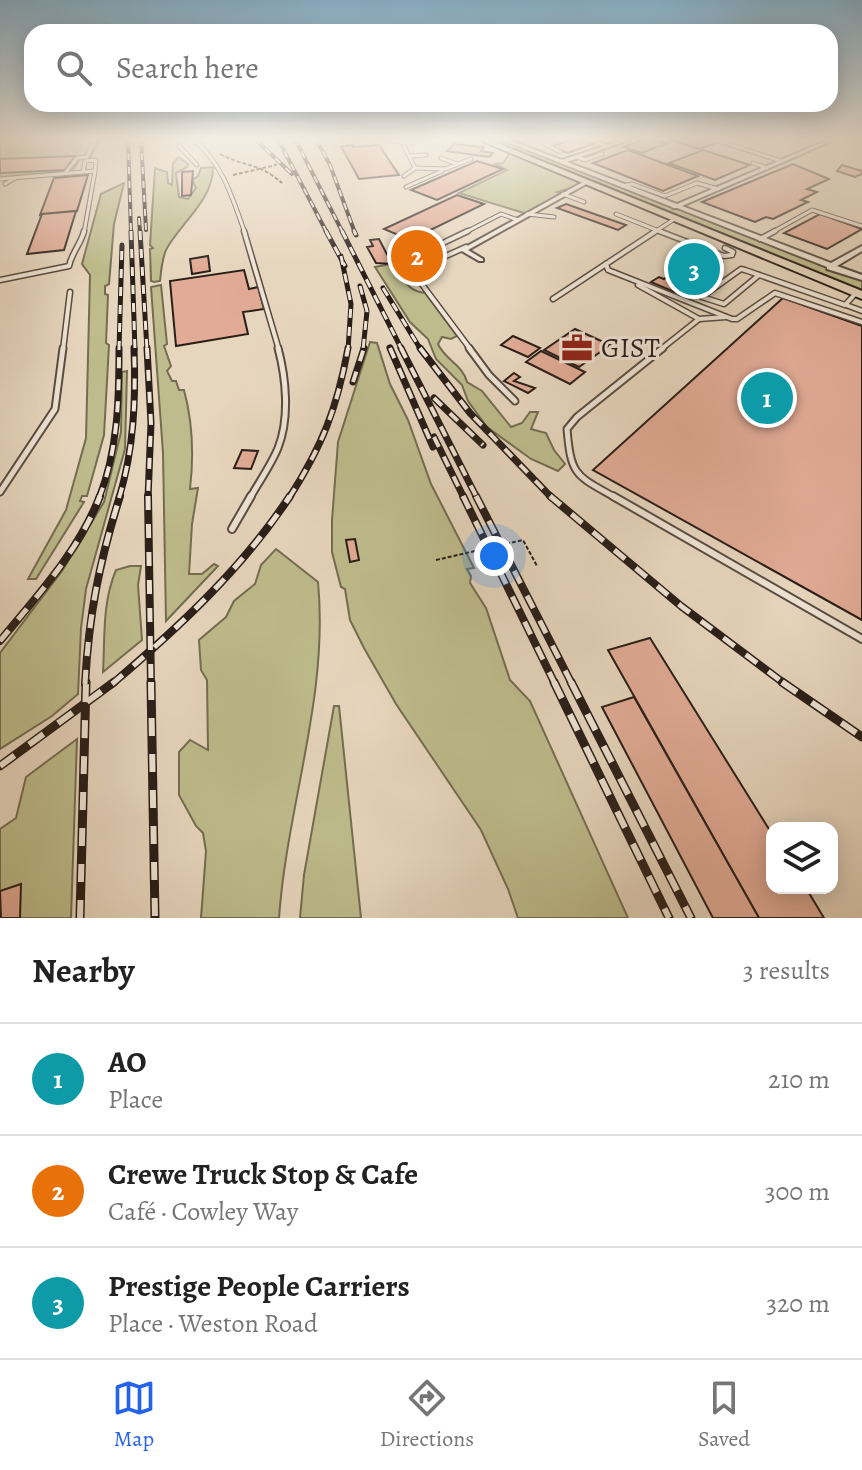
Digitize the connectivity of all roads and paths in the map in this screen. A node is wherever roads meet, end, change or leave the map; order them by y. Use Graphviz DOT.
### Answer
graph roads {
  1 [pos="13,182"];
  2 [pos="93,182"];
  3 [pos="227,182"];
  4 [pos="417,182"];
  5 [pos="618,182"];
  6 [pos="735,182"];
  7 [pos="585,183"];
  8 [pos="5,184"];
  9 [pos="622,186"];
  10 [pos="406,187"];
  11 [pos="718,189"];
  12 [pos="563,194"];
  13 [pos="584,202"];
  14 [pos="675,207"];
  15 [pos="527,214"];
  16 [pos="616,214"];
  17 [pos="554,217"];
  18 [pos="518,220"];
  19 [pos="673,220"];
  20 [pos="862,226"];
  21 [pos="657,230"];
  22 [pos="759,239"];
  23 [pos="445,242"];
  24 [pos="466,247"];
  25 [pos="725,248"];
  26 [pos="861,249"];
  27 [pos="481,260"];
  28 [pos="606,264"];
  29 [pos="830,267"];
  30 [pos="759,275"];
  31 [pos="862,278"];
  32 [pos="0,280"];
  33 [pos="630,280"];
  34 [pos="70,292"];
  35 [pos="859,294"];
  36 [pos="553,299"];
  37 [pos="845,305"];
  38 [pos="862,311"];
  39 [pos="726,317"];
  40 [pos="699,319"];
  41 [pos="862,322"];
  42 [pos="515,401"];
  43 [pos="0,492"];
  44 [pos="232,529"];
  45 [pos="436,560"];
  46 [pos="537,566"];
  47 [pos="862,639"];
  1 -- 8 [label="lane"];
  2 -- 32 [label="lane"];
  3 -- 44 [label="lane"];
  4 -- 10 [label="lane"];
  5 -- 9 [label="street"];
  6 -- 11 [label="street"];
  7 -- 12 [label="street"];
  7 -- 19 [label="main road"];
  9 -- 11 [label="lane"];
  9 -- 14 [label="street"];
  11 -- 14 [label="street"];
  12 -- 13 [label="lane"];
  12 -- 15 [label="street"];
  14 -- 22 [label="street"];
  15 -- 17 [label="lane"];
  15 -- 18 [label="street"];
  16 -- 21 [label="lane"];
  18 -- 23 [label="lane"];
  18 -- 24 [label="street"];
  19 -- 21 [label="lane"];
  19 -- 35 [label="main road"];
  20 -- 22 [label="lane"];
  21 -- 25 [label="lane"];
  21 -- 28 [label="lane"];
  22 -- 29 [label="street"];
  24 -- 27 [label="street"];
  24 -- 42 [label="lane"];
  26 -- 29 [label="street"];
  28 -- 33 [label="lane"];
  28 -- 36 [label="lane"];
  29 -- 31 [label="street"];
  30 -- 30 [label="lane"];
  30 -- 37 [label="lane"];
  33 -- 39 [label="lane"];
  33 -- 40 [label="lane"];
  34 -- 43 [label="lane"];
  35 -- 37 [label="lane"];
  37 -- 38 [label="lane"];
  39 -- 40 [label="lane"];
  39 -- 41 [label="lane"];
  40 -- 47 [label="lane"];
  45 -- 46 [label="path, bridge"];
}
